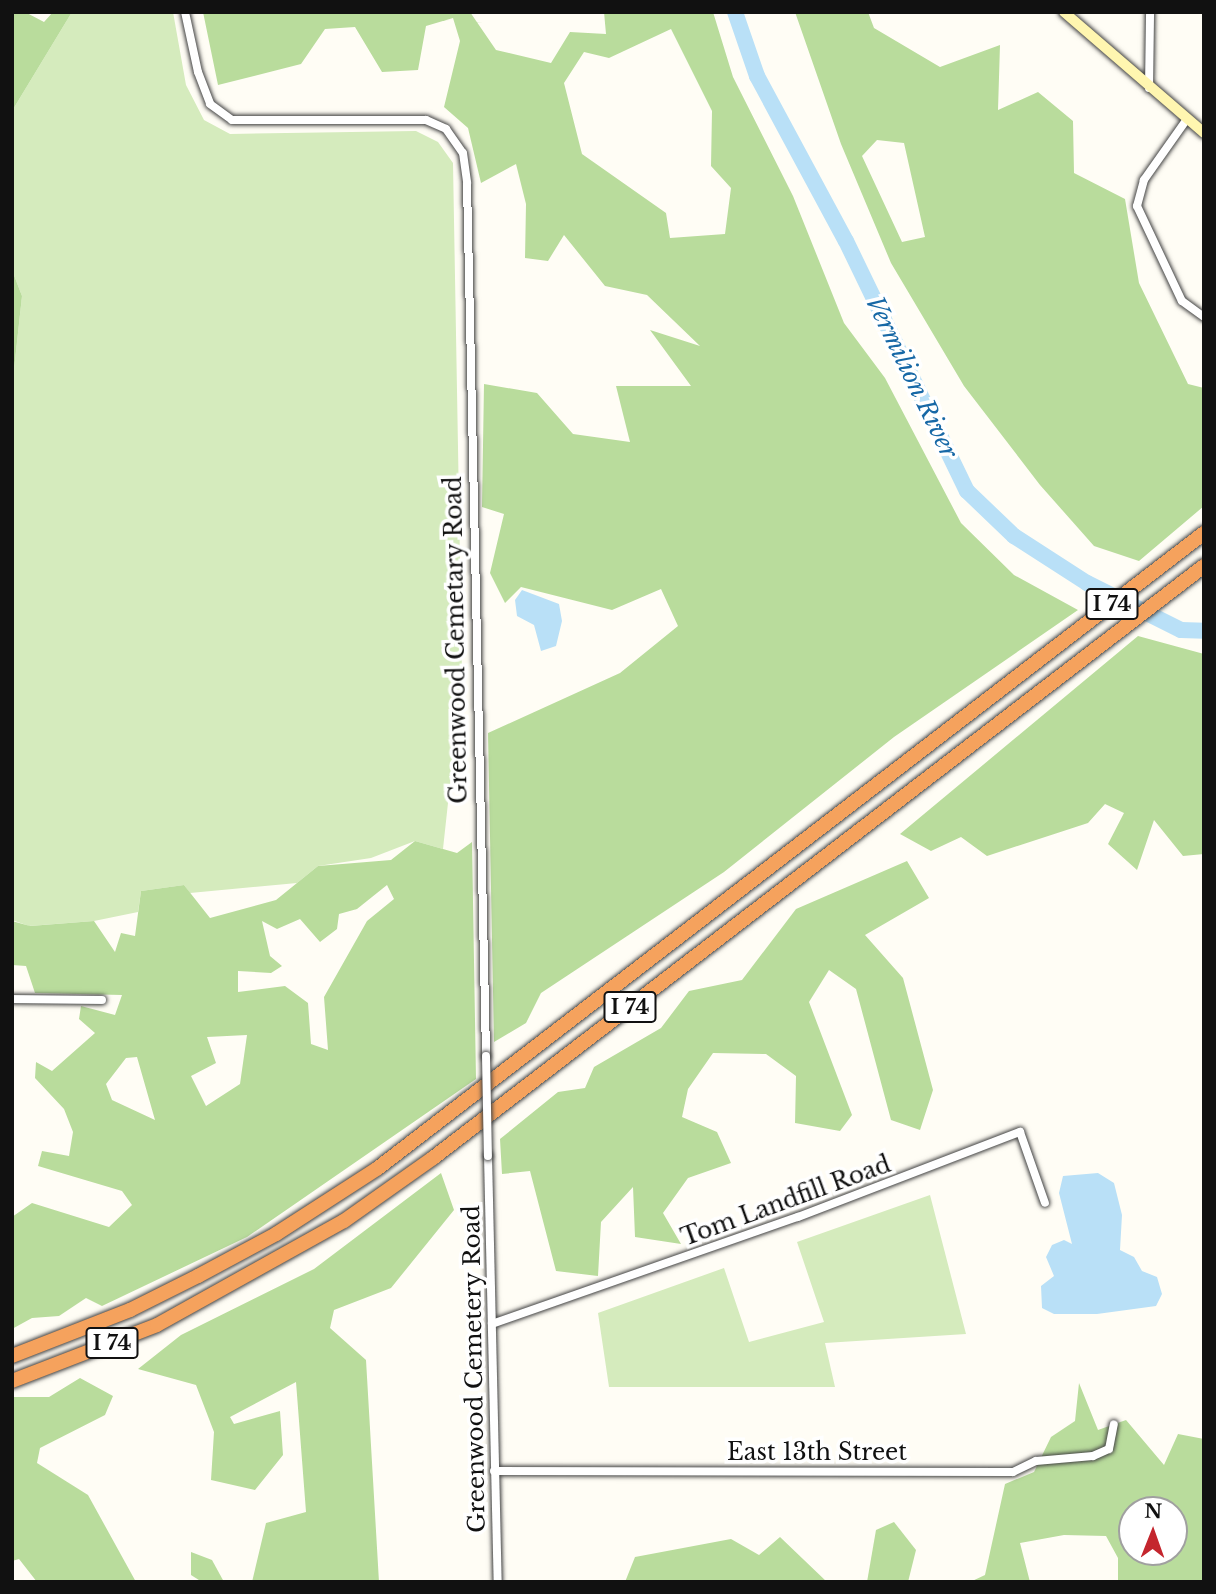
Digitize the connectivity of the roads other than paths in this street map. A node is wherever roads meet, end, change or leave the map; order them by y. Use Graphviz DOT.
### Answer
graph roads {
  1 [pos="186,12"];
  2 [pos="1064,12"];
  3 [pos="1150,12"];
  4 [pos="1149,88"];
  5 [pos="1187,119"];
  6 [pos="1202,128"];
  7 [pos="1204,317"];
  8 [pos="1204,533"];
  9 [pos="1204,568"];
  10 [pos="12,999"];
  11 [pos="102,999"];
  12 [pos="488,1156"];
  13 [pos="1045,1202"];
  14 [pos="492,1324"];
  15 [pos="12,1356"];
  16 [pos="12,1381"];
  17 [pos="1114,1424"];
  18 [pos="494,1471"];
  19 [pos="498,1582"];
  1 -- 12 [label="street, Greenwood Cemetary Road, bridge"];
  2 -- 4 [label="street"];
  3 -- 4 [label="street"];
  4 -- 5 [label="street"];
  5 -- 6 [label="street"];
  5 -- 7 [label="street"];
  8 -- 15 [label="highway, I 74"];
  9 -- 16 [label="highway, I 74"];
  10 -- 11 [label="street"];
  12 -- 14 [label="street, Greenwood Cemetery Road"];
  13 -- 14 [label="street, Tom Landfill Road"];
  14 -- 18 [label="street, Greenwood Cemetery Road"];
  17 -- 18 [label="street, East 13th Street"];
  18 -- 19 [label="street, Greenwood Cemetery Road"];
}
